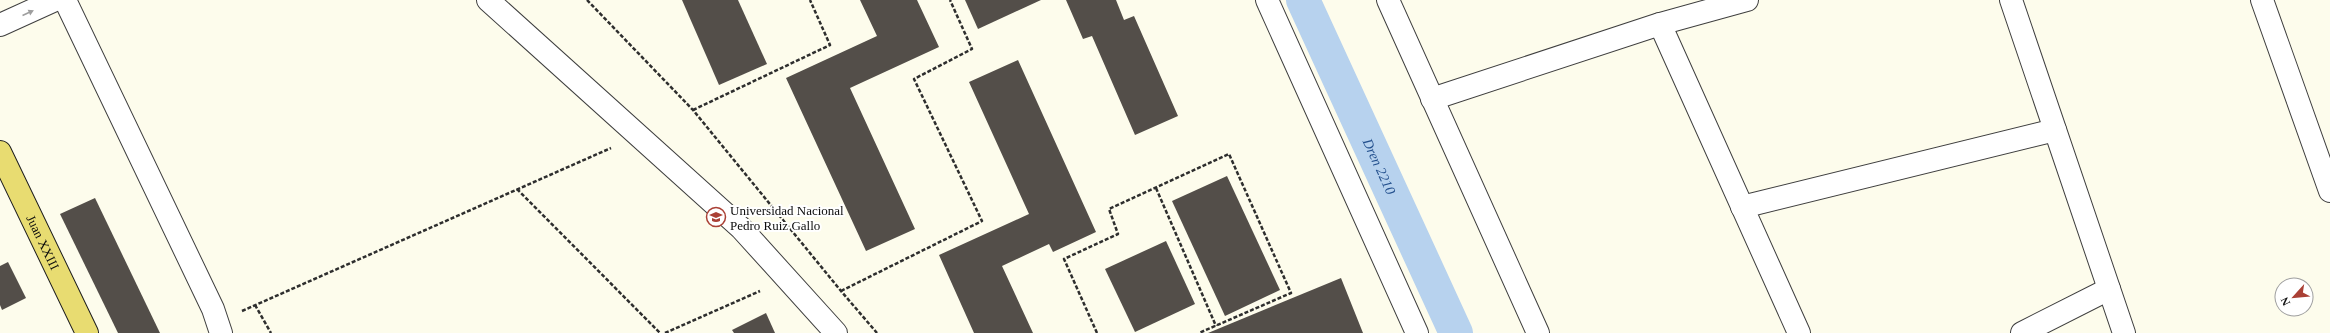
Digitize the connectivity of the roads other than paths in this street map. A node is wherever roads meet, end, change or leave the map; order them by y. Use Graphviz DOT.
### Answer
graph roads {
  1 [pos="55,0"];
  2 [pos="65,0"];
  3 [pos="488,0"];
  4 [pos="1267,0"];
  5 [pos="1388,0"];
  6 [pos="1747,0"];
  7 [pos="2011,0"];
  8 [pos="2262,0"];
  9 [pos="1660,24"];
  10 [pos="0,25"];
  11 [pos="1432,99"];
  12 [pos="2055,130"];
  13 [pos="0,152"];
  14 [pos="2330,191"];
  15 [pos="1742,207"];
  16 [pos="2109,289"];
  17 [pos="219,328"];
  18 [pos="87,333"];
  19 [pos="836,333"];
  20 [pos="1417,333"];
  21 [pos="1538,333"];
  22 [pos="1799,333"];
  23 [pos="2022,333"];
  24 [pos="2124,333"];
  10 -- 1 [label="street, one-way"];
  2 -- 17 [label="street"];
  3 -- 19 [label="street"];
  4 -- 20 [label="street"];
  5 -- 11 [label="street"];
  6 -- 9 [label="street"];
  7 -- 12 [label="street"];
  8 -- 14 [label="street"];
  9 -- 11 [label="street"];
  9 -- 15 [label="street"];
  11 -- 21 [label="street"];
  12 -- 15 [label="street"];
  12 -- 16 [label="street"];
  13 -- 18 [label="main road, Juan XXIII"];
  15 -- 22 [label="street"];
  16 -- 23 [label="street"];
  16 -- 24 [label="street"];
}
